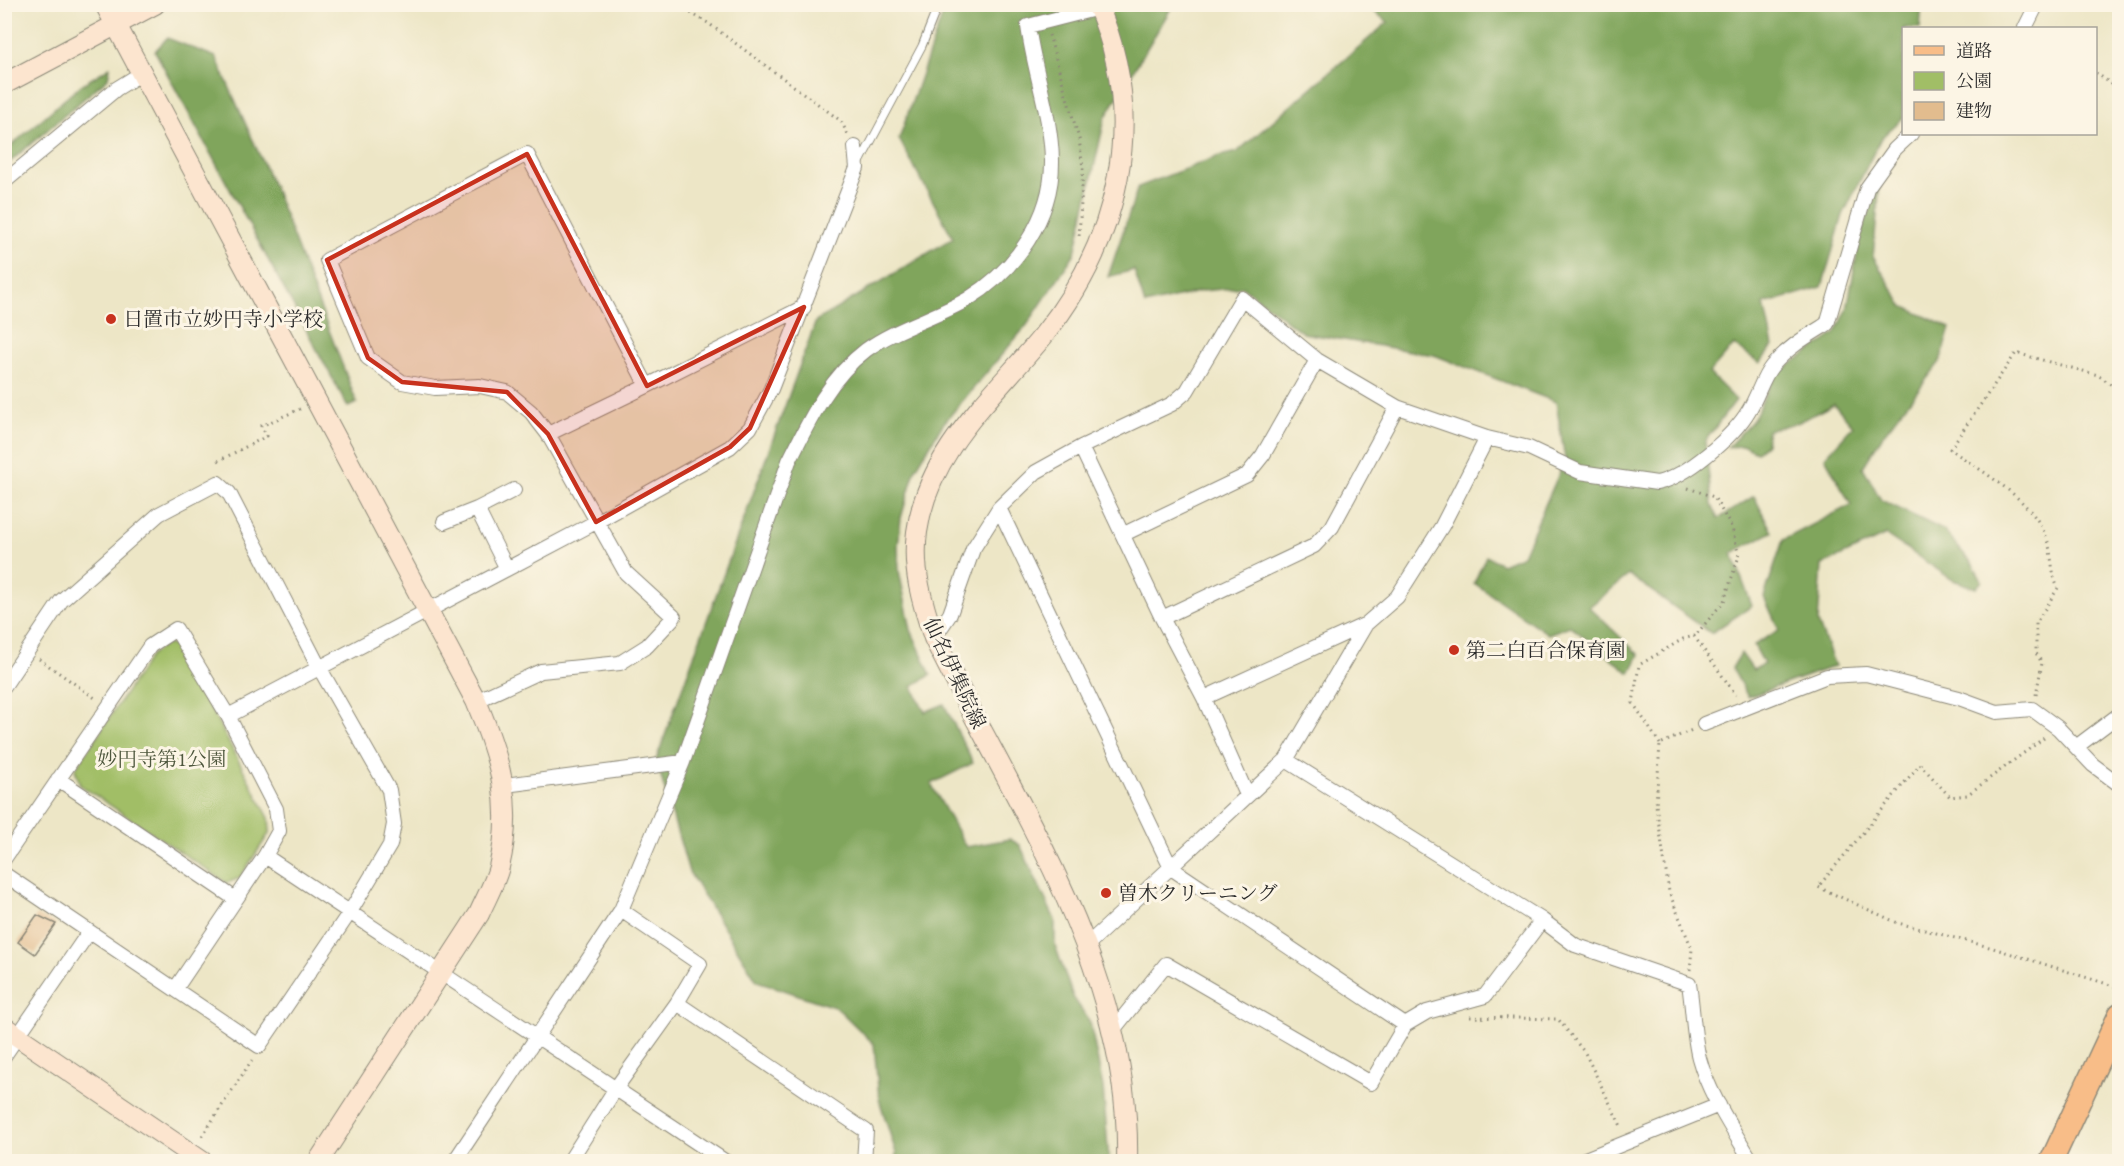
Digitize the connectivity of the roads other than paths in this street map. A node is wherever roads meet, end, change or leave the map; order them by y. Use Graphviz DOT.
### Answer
graph roads {
  1 [pos="105,4"];
  2 [pos="155,4"];
  3 [pos="2037,4"];
  4 [pos="1098,6"];
  5 [pos="937,8"];
  6 [pos="116,25"];
  7 [pos="2026,27"];
  8 [pos="142,73"];
  9 [pos="4,84"];
  10 [pos="1910,135"];
  11 [pos="855,147"];
  12 [pos="857,168"];
  13 [pos="4,182"];
  14 [pos="804,308"];
  15 [pos="1317,360"];
  16 [pos="647,386"];
  17 [pos="1397,407"];
  18 [pos="548,434"];
  19 [pos="1487,438"];
  20 [pos="1080,447"];
  21 [pos="514,490"];
  22 [pos="999,508"];
  23 [pos="477,509"];
  24 [pos="444,522"];
  25 [pos="596,522"];
  26 [pos="1124,534"];
  27 [pos="507,569"];
  28 [pos="426,610"];
  29 [pos="1162,618"];
  30 [pos="1366,624"];
  31 [pos="934,638"];
  32 [pos="319,666"];
  33 [pos="4,686"];
  34 [pos="1204,698"];
  35 [pos="476,701"];
  36 [pos="2120,714"];
  37 [pos="228,716"];
  38 [pos="1704,724"];
  39 [pos="2076,747"];
  40 [pos="1286,759"];
  41 [pos="683,762"];
  42 [pos="58,779"];
  43 [pos="505,785"];
  44 [pos="2120,785"];
  45 [pos="1247,795"];
  46 [pos="265,856"];
  47 [pos="4,859"];
  48 [pos="1171,868"];
  49 [pos="4,874"];
  50 [pos="234,898"];
  51 [pos="621,910"];
  52 [pos="350,912"];
  53 [pos="1542,920"];
  54 [pos="89,932"];
  55 [pos="1086,946"];
  56 [pos="442,974"];
  57 [pos="176,988"];
  58 [pos="677,1003"];
  59 [pos="2120,1014"];
  60 [pos="1405,1025"];
  61 [pos="1113,1030"];
  62 [pos="11,1032"];
  63 [pos="535,1037"];
  64 [pos="4,1056"];
  65 [pos="616,1088"];
  66 [pos="1719,1105"];
  67 [pos="203,1161"];
  68 [pos="318,1161"];
  69 [pos="454,1161"];
  70 [pos="569,1161"];
  71 [pos="726,1161"];
  72 [pos="864,1161"];
  73 [pos="1127,1161"];
  74 [pos="1578,1161"];
  75 [pos="1752,1161"];
  76 [pos="2051,1161"];
  1 -- 6 [label="street"];
  2 -- 6 [label="street"];
  3 -- 7 [label="street"];
  4 -- 31 [label="street, 仙名伊集院線"];
  4 -- 41 [label="street"];
  5 -- 12 [label="lane"];
  6 -- 8 [label="street"];
  6 -- 9 [label="street"];
  8 -- 13 [label="street"];
  8 -- 28 [label="street"];
  10 -- 19 [label="street"];
  11 -- 12 [label="street"];
  12 -- 14 [label="street"];
  14 -- 16 [label="street"];
  14 -- 25 [label="street"];
  15 -- 17 [label="street"];
  15 -- 20 [label="street"];
  15 -- 26 [label="street"];
  16 -- 18 [label="street"];
  16 -- 18 [label="street"];
  17 -- 19 [label="street"];
  17 -- 29 [label="street"];
  18 -- 25 [label="street"];
  19 -- 30 [label="street"];
  20 -- 22 [label="street"];
  20 -- 26 [label="street"];
  21 -- 23 [label="street"];
  22 -- 31 [label="street"];
  22 -- 48 [label="street"];
  23 -- 24 [label="street"];
  23 -- 27 [label="street"];
  25 -- 27 [label="street"];
  25 -- 35 [label="street"];
  26 -- 29 [label="street"];
  27 -- 28 [label="street"];
  28 -- 32 [label="street"];
  28 -- 35 [label="street"];
  29 -- 34 [label="street"];
  30 -- 34 [label="street"];
  30 -- 40 [label="street"];
  31 -- 55 [label="street, 仙名伊集院線"];
  32 -- 33 [label="street"];
  32 -- 37 [label="street"];
  32 -- 52 [label="street"];
  34 -- 45 [label="street"];
  35 -- 43 [label="street"];
  36 -- 39 [label="street"];
  37 -- 42 [label="street"];
  37 -- 46 [label="street"];
  38 -- 39 [label="street"];
  39 -- 44 [label="street"];
  40 -- 45 [label="street"];
  40 -- 53 [label="street"];
  41 -- 43 [label="street"];
  41 -- 51 [label="street"];
  42 -- 47 [label="street"];
  42 -- 50 [label="street"];
  43 -- 56 [label="street"];
  45 -- 48 [label="street"];
  46 -- 50 [label="street"];
  46 -- 52 [label="street"];
  48 -- 55 [label="street"];
  48 -- 60 [label="street"];
  49 -- 54 [label="street"];
  50 -- 57 [label="street"];
  51 -- 58 [label="street"];
  51 -- 63 [label="street"];
  52 -- 56 [label="street"];
  52 -- 57 [label="street"];
  53 -- 60 [label="street"];
  53 -- 66 [label="street"];
  54 -- 57 [label="street"];
  54 -- 62 [label="street"];
  55 -- 61 [label="street, 仙名伊集院線"];
  56 -- 63 [label="street"];
  56 -- 68 [label="street"];
  58 -- 65 [label="street"];
  58 -- 72 [label="street"];
  59 -- 76 [label="main road"];
  60 -- 61 [label="street"];
  61 -- 73 [label="street, 仙名伊集院線"];
  62 -- 64 [label="street"];
  62 -- 67 [label="street"];
  63 -- 65 [label="street"];
  63 -- 69 [label="street"];
  65 -- 70 [label="street"];
  65 -- 71 [label="street"];
  66 -- 74 [label="street"];
  66 -- 75 [label="street"];
}
